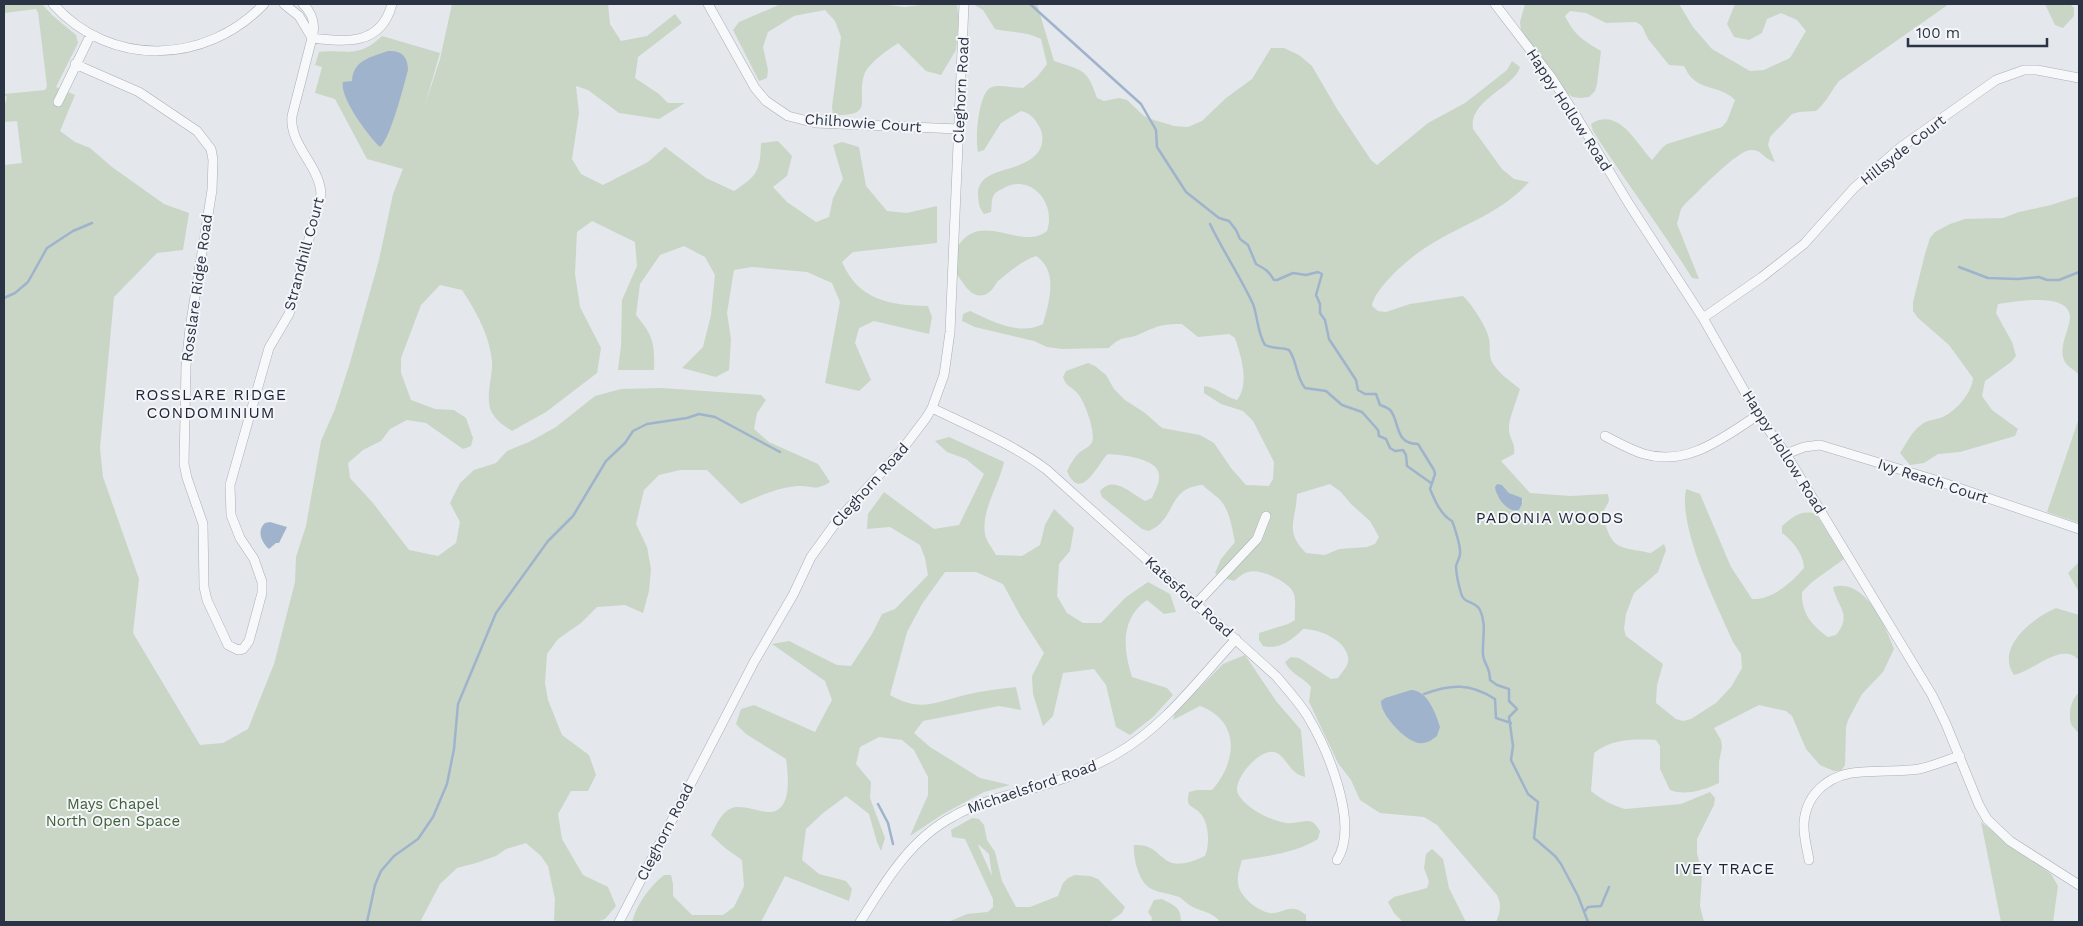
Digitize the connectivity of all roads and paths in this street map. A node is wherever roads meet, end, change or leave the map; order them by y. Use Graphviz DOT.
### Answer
graph roads {
  1 [pos="53,4"];
  2 [pos="264,4"];
  3 [pos="284,4"];
  4 [pos="303,4"];
  5 [pos="392,4"];
  6 [pos="708,4"];
  7 [pos="964,4"];
  8 [pos="1494,4"];
  9 [pos="91,34"];
  10 [pos="312,38"];
  11 [pos="75,64"];
  12 [pos="2079,78"];
  13 [pos="58,102"];
  14 [pos="959,129"];
  15 [pos="1703,318"];
  16 [pos="281,329"];
  17 [pos="932,408"];
  18 [pos="1758,415"];
  19 [pos="1605,436"];
  20 [pos="1786,454"];
  21 [pos="1266,516"];
  22 [pos="2079,529"];
  23 [pos="1196,604"];
  24 [pos="1236,640"];
  25 [pos="1960,756"];
  26 [pos="1337,860"];
  27 [pos="1809,860"];
  28 [pos="2079,885"];
  29 [pos="619,922"];
  30 [pos="860,922"];
  1 -- 9 [label="street"];
  2 -- 9 [label="street"];
  3 -- 10 [label="street"];
  4 -- 10 [label="street, Strandhill Court"];
  5 -- 10 [label="street"];
  6 -- 14 [label="street, Chilhowie Court"];
  7 -- 14 [label="street, Cleghorn Road"];
  8 -- 15 [label="street, Happy Hollow Road"];
  9 -- 11 [label="street"];
  10 -- 16 [label="street, Strandhill Court"];
  11 -- 13 [label="street"];
  11 -- 16 [label="street, Rosslare Ridge Road"];
  12 -- 15 [label="street, Hillsyde Court"];
  14 -- 17 [label="street, Cleghorn Road"];
  15 -- 18 [label="street, Happy Hollow Road"];
  17 -- 23 [label="street, Katesford Road"];
  17 -- 29 [label="street, Cleghorn Road"];
  18 -- 19 [label="street"];
  18 -- 20 [label="street, Happy Hollow Road"];
  20 -- 22 [label="street, Ivy Reach Court"];
  20 -- 25 [label="street, Happy Hollow Road"];
  21 -- 23 [label="street"];
  23 -- 24 [label="street, Katesford Road"];
  24 -- 26 [label="street, Katesford Road"];
  24 -- 30 [label="street, Michaelsford Road"];
  25 -- 27 [label="street"];
  25 -- 28 [label="street, Happy Hollow Road"];
}
